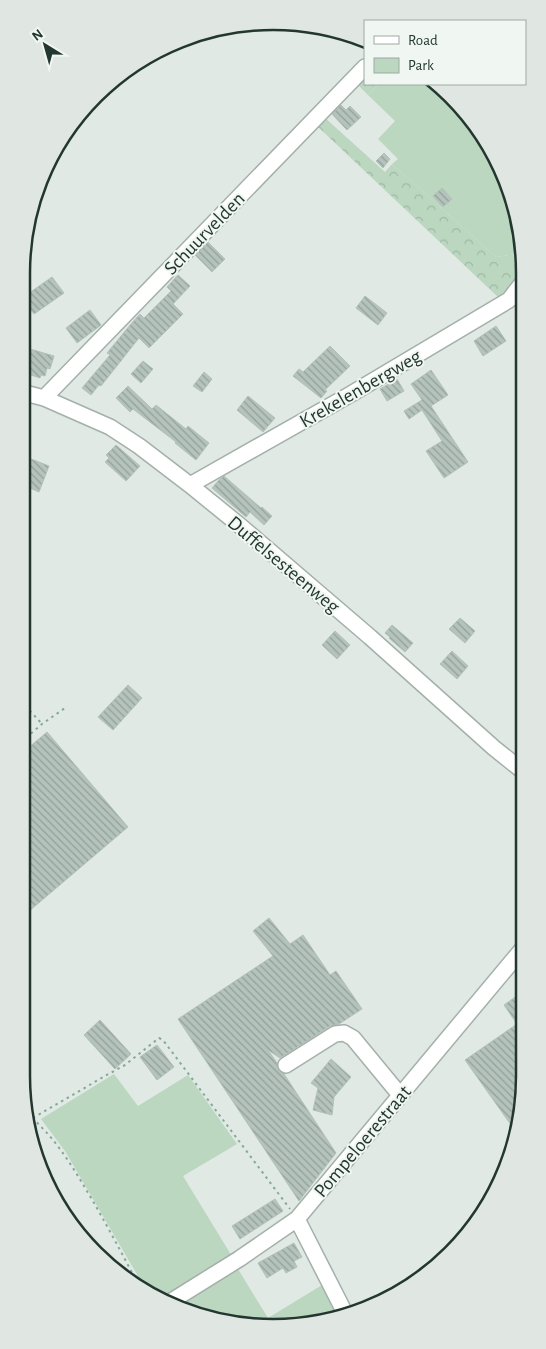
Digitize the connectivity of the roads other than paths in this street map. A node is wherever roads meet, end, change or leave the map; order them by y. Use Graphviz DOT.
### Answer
graph roads {
  1 [pos="364,68"];
  2 [pos="516,291"];
  3 [pos="30,395"];
  4 [pos="44,398"];
  5 [pos="190,485"];
  6 [pos="516,766"];
  7 [pos="516,957"];
  8 [pos="286,1065"];
  9 [pos="400,1095"];
  10 [pos="297,1219"];
  11 [pos="175,1299"];
  12 [pos="342,1309"];
  1 -- 4 [label="street, Schuurvelden"];
  2 -- 5 [label="street, Krekelenbergweg"];
  3 -- 4 [label="street, Duffelsesteenweg"];
  4 -- 5 [label="street, Duffelsesteenweg"];
  5 -- 6 [label="street, Duffelsesteenweg"];
  7 -- 9 [label="street, Pompeloerestraat"];
  8 -- 9 [label="street"];
  9 -- 10 [label="street, Pompeloerestraat"];
  10 -- 11 [label="street, Pompeloerestraat"];
  10 -- 12 [label="street"];
}
